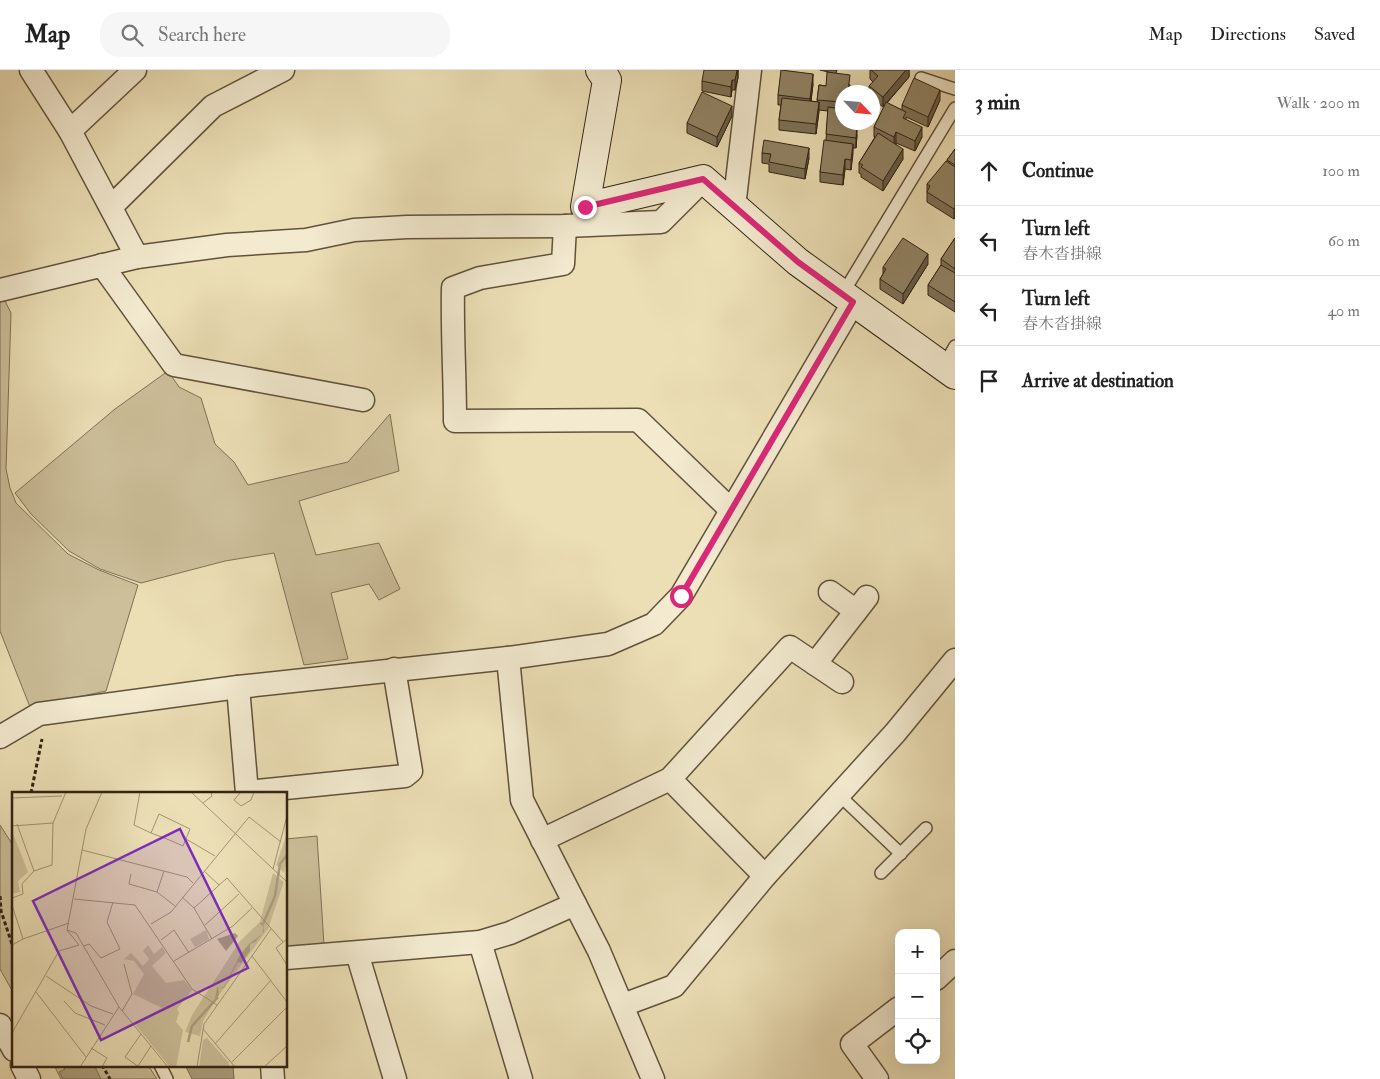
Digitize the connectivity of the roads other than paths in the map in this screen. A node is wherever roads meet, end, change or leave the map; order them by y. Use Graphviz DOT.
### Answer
graph roads {
  1 [pos="31,70"];
  2 [pos="135,70"];
  3 [pos="283,70"];
  4 [pos="600,70"];
  5 [pos="750,70"];
  6 [pos="921,78"];
  7 [pos="955,88"];
  8 [pos="955,108"];
  9 [pos="70,131"];
  10 [pos="703,180"];
  11 [pos="111,207"];
  12 [pos="734,207"];
  13 [pos="565,226"];
  14 [pos="137,257"];
  15 [pos="102,265"];
  16 [pos="0,290"];
  17 [pos="848,299"];
  18 [pos="951,363"];
  19 [pos="363,400"];
  20 [pos="732,510"];
  21 [pos="830,592"];
  22 [pos="508,658"];
  23 [pos="955,660"];
  24 [pos="816,664"];
  25 [pos="394,669"];
  26 [pos="842,682"];
  27 [pos="238,687"];
  28 [pos="0,737"];
  29 [pos="670,779"];
  30 [pos="247,792"];
  31 [pos="838,794"];
  32 [pos="926,828"];
  33 [pos="542,840"];
  34 [pos="900,854"];
  35 [pos="881,873"];
  36 [pos="765,876"];
  37 [pos="575,904"];
  38 [pos="480,942"];
  39 [pos="358,953"];
  40 [pos="288,958"];
  41 [pos="955,961"];
  42 [pos="940,975"];
  43 [pos="623,1005"];
  44 [pos="895,1011"];
  45 [pos="0,1025"];
  46 [pos="12,1046"];
  47 [pos="22,1066"];
  48 [pos="160,1066"];
  49 [pos="272,1066"];
  50 [pos="29,1079"];
  51 [pos="167,1079"];
  52 [pos="273,1079"];
  53 [pos="395,1079"];
  54 [pos="521,1079"];
  55 [pos="653,1079"];
  56 [pos="877,1079"];
  1 -- 9 [label="street"];
  2 -- 9 [label="street"];
  3 -- 11 [label="street"];
  4 -- 10 [label="main road"];
  5 -- 12 [label="street"];
  6 -- 7 [label="lane"];
  8 -- 17 [label="lane"];
  9 -- 11 [label="street"];
  10 -- 12 [label="main road"];
  10 -- 13 [label="street"];
  11 -- 14 [label="street"];
  12 -- 17 [label="main road"];
  13 -- 14 [label="street"];
  13 -- 20 [label="street"];
  14 -- 15 [label="street"];
  15 -- 16 [label="street"];
  15 -- 19 [label="street"];
  17 -- 18 [label="main road"];
  17 -- 20 [label="street"];
  20 -- 22 [label="street"];
  21 -- 24 [label="street"];
  22 -- 25 [label="street"];
  22 -- 33 [label="street"];
  23 -- 31 [label="street"];
  24 -- 26 [label="street"];
  24 -- 29 [label="street"];
  25 -- 27 [label="street"];
  25 -- 30 [label="street"];
  27 -- 28 [label="street"];
  27 -- 30 [label="street"];
  29 -- 33 [label="street"];
  29 -- 36 [label="street"];
  31 -- 34 [label="lane"];
  31 -- 36 [label="street"];
  32 -- 34 [label="lane"];
  33 -- 37 [label="street"];
  34 -- 35 [label="lane"];
  36 -- 43 [label="street"];
  37 -- 38 [label="street"];
  37 -- 43 [label="street"];
  38 -- 39 [label="street"];
  38 -- 54 [label="street"];
  39 -- 40 [label="street"];
  39 -- 53 [label="street"];
  41 -- 42 [label="street"];
  43 -- 55 [label="street"];
  44 -- 56 [label="street"];
  45 -- 46 [label="street"];
  47 -- 50 [label="street"];
  48 -- 51 [label="lane"];
  49 -- 52 [label="street"];
}
